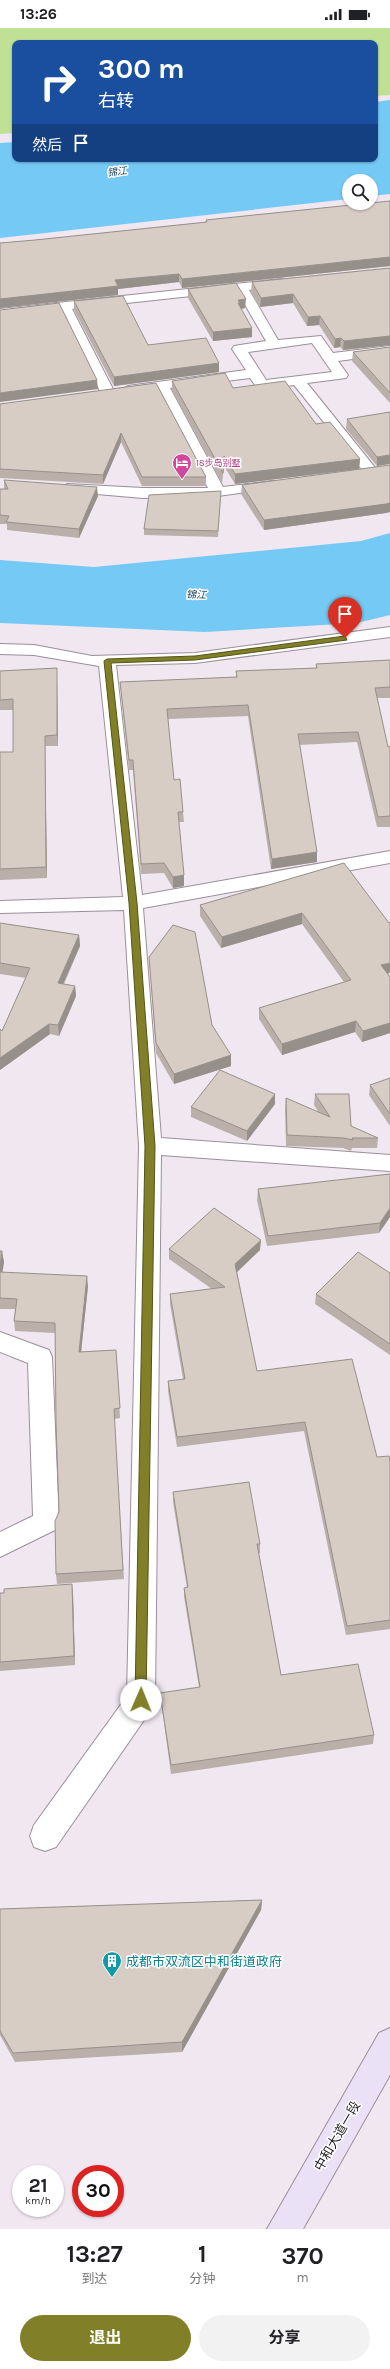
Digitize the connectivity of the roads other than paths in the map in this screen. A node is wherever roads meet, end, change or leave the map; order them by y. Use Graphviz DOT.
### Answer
graph roads {
  1 [pos="296,281"];
  2 [pos="242,287"];
  3 [pos="64,306"];
  4 [pos="0,313"];
  5 [pos="274,344"];
  6 [pos="390,350"];
  7 [pos="329,358"];
  8 [pos="254,373"];
  9 [pos="298,381"];
  10 [pos="162,386"];
  11 [pos="108,393"];
  12 [pos="92,395"];
  13 [pos="356,475"];
  14 [pos="287,484"];
  15 [pos="56,487"];
  16 [pos="218,492"];
  17 [pos="390,632"];
  18 [pos="0,649"];
  19 [pos="107,661"];
  20 [pos="390,857"];
  21 [pos="133,903"];
  22 [pos="0,907"];
  23 [pos="150,1146"];
  24 [pos="390,1163"];
  25 [pos="0,1342"];
  26 [pos="0,1545"];
  27 [pos="45,1836"];
  28 [pos="390,2044"];
  29 [pos="284,2229"];
  1 -- 2 [label="street"];
  2 -- 3 [label="street"];
  2 -- 5 [label="street"];
  3 -- 4 [label="street"];
  3 -- 11 [label="street"];
  5 -- 7 [label="street"];
  5 -- 8 [label="street"];
  6 -- 7 [label="street"];
  7 -- 9 [label="street"];
  8 -- 9 [label="street"];
  8 -- 10 [label="street"];
  9 -- 13 [label="street"];
  10 -- 11 [label="street"];
  10 -- 16 [label="street"];
  11 -- 12 [label="street"];
  14 -- 16 [label="street"];
  15 -- 16 [label="street"];
  17 -- 19 [label="street"];
  18 -- 19 [label="street"];
  19 -- 21 [label="street"];
  20 -- 21 [label="street"];
  21 -- 22 [label="street"];
  21 -- 23 [label="street"];
  23 -- 24 [label="street"];
  23 -- 27 [label="street"];
  25 -- 26 [label="street"];
  28 -- 29 [label="main road, 中和大道一段"];
}
